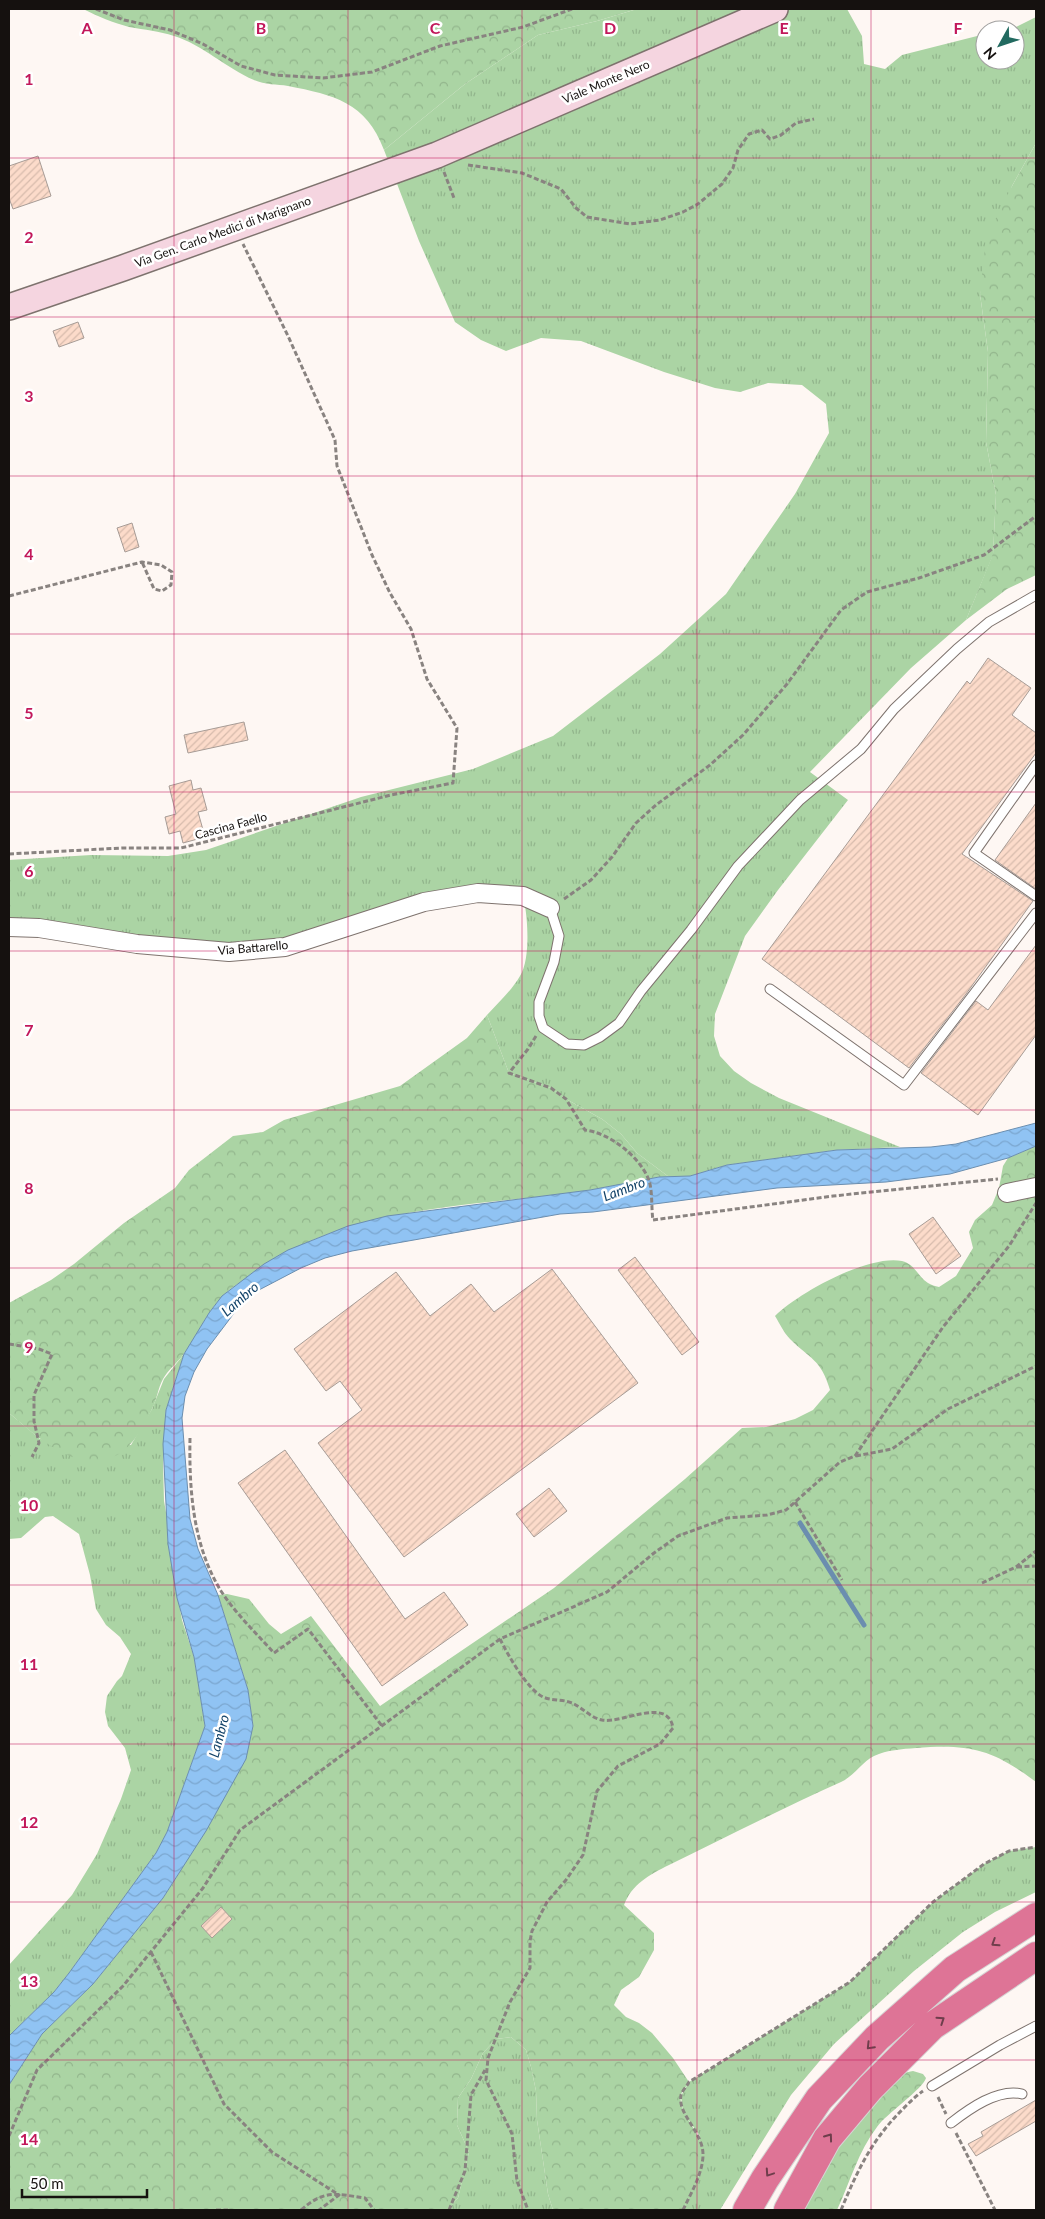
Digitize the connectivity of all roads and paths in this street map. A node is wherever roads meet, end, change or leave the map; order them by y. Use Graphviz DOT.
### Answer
graph roads {
  1 [pos="96,9"];
  2 [pos="572,9"];
  3 [pos="775,9"];
  4 [pos="814,119"];
  5 [pos="443,153"];
  6 [pos="454,198"];
  7 [pos="236,228"];
  8 [pos="9,306"];
  9 [pos="1036,516"];
  10 [pos="142,562"];
  11 [pos="1036,595"];
  12 [pos="9,596"];
  13 [pos="1036,765"];
  14 [pos="9,854"];
  15 [pos="1036,896"];
  16 [pos="556,904"];
  17 [pos="1036,913"];
  18 [pos="9,927"];
  19 [pos="770,989"];
  20 [pos="544,1028"];
  21 [pos="1007,1186"];
  22 [pos="1036,1187"];
  23 [pos="1036,1202"];
  24 [pos="9,1344"];
  25 [pos="1036,1366"];
  26 [pos="190,1438"];
  27 [pos="855,1456"];
  28 [pos="32,1457"];
  29 [pos="795,1502"];
  30 [pos="1036,1551"];
  31 [pos="1036,1566"];
  32 [pos="1016,1567"];
  33 [pos="842,1580"];
  34 [pos="982,1583"];
  35 [pos="500,1639"];
  36 [pos="382,1726"];
  37 [pos="1036,1847"];
  38 [pos="1036,1917"];
  39 [pos="151,1952"];
  40 [pos="1036,1956"];
  41 [pos="1036,2026"];
  42 [pos="486,2069"];
  43 [pos="932,2086"];
  44 [pos="1022,2094"];
  45 [pos="951,2123"];
  46 [pos="9,2136"];
  47 [pos="339,2195"];
  48 [pos="216,2210"];
  49 [pos="228,2210"];
  50 [pos="301,2210"];
  51 [pos="319,2210"];
  52 [pos="374,2210"];
  53 [pos="449,2210"];
  54 [pos="528,2210"];
  55 [pos="683,2210"];
  56 [pos="747,2210"];
  57 [pos="788,2210"];
  58 [pos="841,2210"];
  59 [pos="995,2210"];
  1 -- 2 [label="path"];
  3 -- 5 [label="street, Viale Monte Nero"];
  4 -- 5 [label="path"];
  5 -- 6 [label="path"];
  5 -- 7 [label="street, Via Gen. Carlo Medici di Marignano"];
  7 -- 8 [label="street, Via Gen. Carlo Medici di Marignano"];
  7 -- 14 [label="path, Cascina Faello"];
  9 -- 16 [label="path"];
  10 -- 10 [label="path"];
  10 -- 12 [label="path"];
  11 -- 20 [label="lane"];
  13 -- 15 [label="lane"];
  16 -- 18 [label="street, Via Battarello"];
  16 -- 20 [label="lane"];
  17 -- 19 [label="lane"];
  20 -- 21 [label="path"];
  21 -- 22 [label="street"];
  23 -- 27 [label="path"];
  24 -- 28 [label="path"];
  25 -- 27 [label="path"];
  26 -- 36 [label="path"];
  27 -- 29 [label="path"];
  29 -- 33 [label="path"];
  29 -- 35 [label="path"];
  30 -- 32 [label="path"];
  31 -- 32 [label="path"];
  32 -- 34 [label="path"];
  35 -- 36 [label="path"];
  35 -- 42 [label="path"];
  36 -- 39 [label="path"];
  37 -- 55 [label="path"];
  38 -- 56 [label="highway, one-way"];
  39 -- 46 [label="path"];
  39 -- 47 [label="path"];
  57 -- 40 [label="highway, one-way"];
  41 -- 43 [label="lane"];
  42 -- 53 [label="path"];
  42 -- 54 [label="path"];
  43 -- 45 [label="path"];
  43 -- 58 [label="path"];
  44 -- 45 [label="lane"];
  45 -- 59 [label="path"];
  47 -- 50 [label="path"];
  47 -- 51 [label="path"];
  47 -- 52 [label="path"];
  48 -- 49 [label="path"];
}
